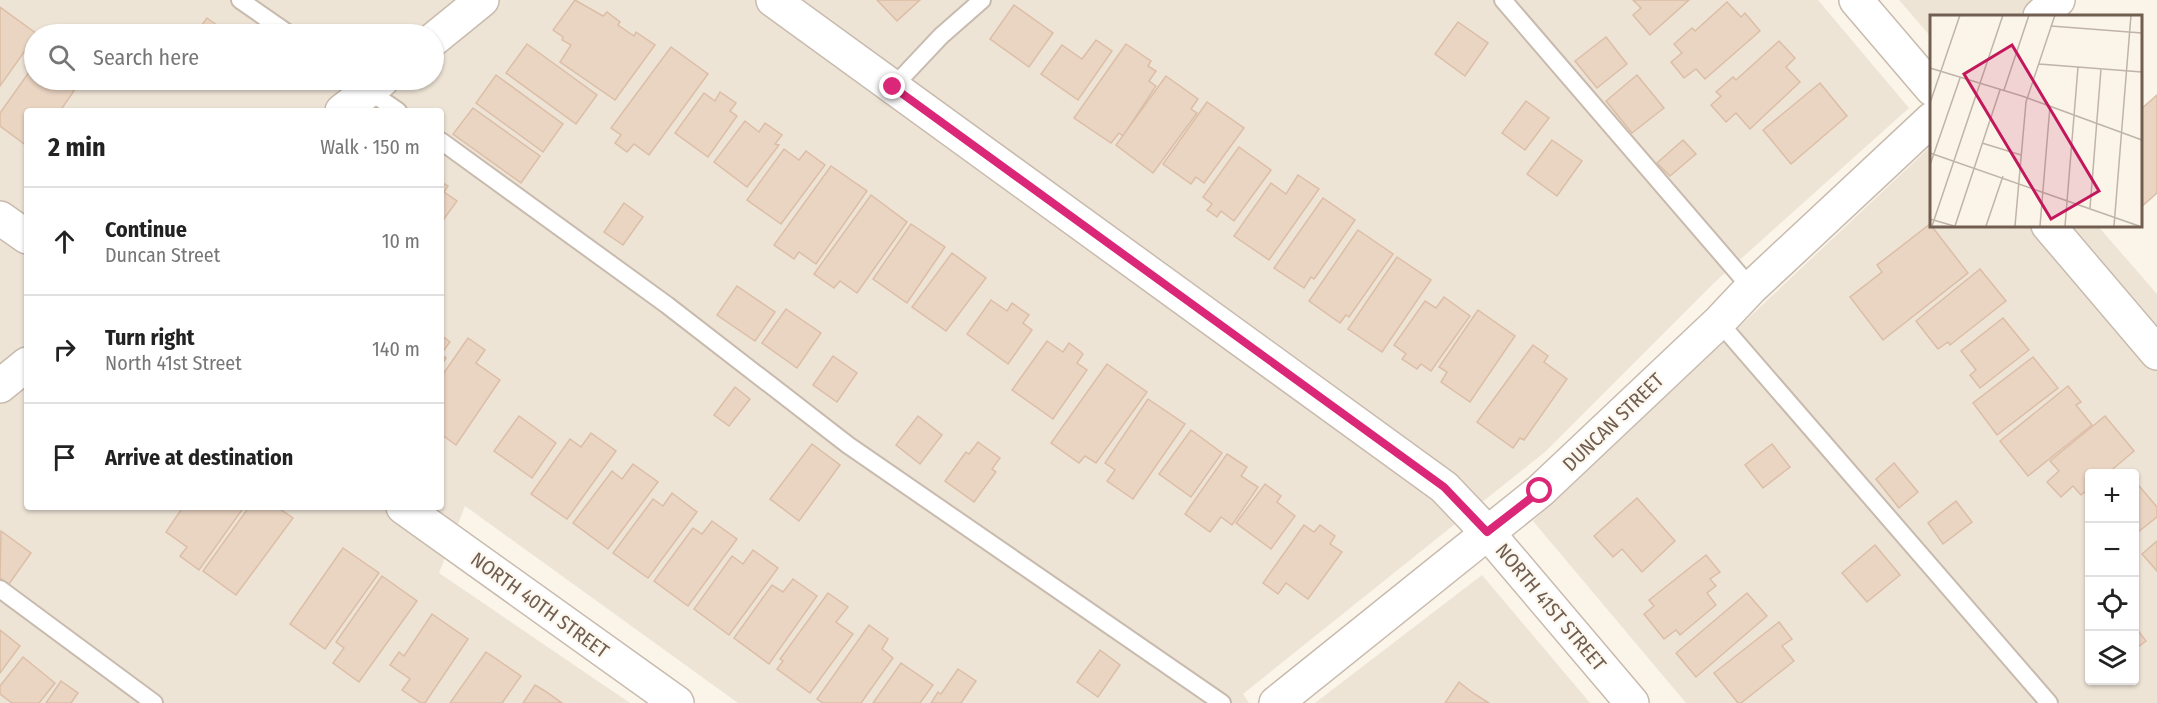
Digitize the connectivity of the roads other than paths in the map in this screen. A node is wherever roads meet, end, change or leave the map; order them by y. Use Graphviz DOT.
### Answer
graph roads {
  1 [pos="240,0"];
  2 [pos="482,0"];
  3 [pos="773,0"];
  4 [pos="982,0"];
  5 [pos="1503,0"];
  6 [pos="1856,0"];
  7 [pos="2058,0"];
  8 [pos="2041,15"];
  9 [pos="275,24"];
  10 [pos="444,31"];
  11 [pos="893,87"];
  12 [pos="1930,87"];
  13 [pos="362,90"];
  14 [pos="376,90"];
  15 [pos="345,108"];
  16 [pos="395,108"];
  17 [pos="1930,121"];
  18 [pos="444,143"];
  19 [pos="0,218"];
  20 [pos="2049,226"];
  21 [pos="24,235"];
  22 [pos="1750,288"];
  23 [pos="1719,322"];
  24 [pos="2157,353"];
  25 [pos="24,366"];
  26 [pos="0,386"];
  27 [pos="408,510"];
  28 [pos="1487,532"];
  29 [pos="0,589"];
  30 [pos="154,703"];
  31 [pos="677,703"];
  32 [pos="1222,703"];
  33 [pos="1276,703"];
  34 [pos="1632,703"];
  35 [pos="2049,703"];
  1 -- 9 [label="lane"];
  2 -- 10 [label="street"];
  3 -- 11 [label="street, NORTH 41ST STREET"];
  4 -- 11 [label="lane"];
  5 -- 22 [label="lane"];
  6 -- 12 [label="street"];
  7 -- 8 [label="street"];
  11 -- 28 [label="street, NORTH 41ST STREET"];
  13 -- 15 [label="street"];
  14 -- 16 [label="lane"];
  17 -- 22 [label="street, DUNCAN STREET"];
  18 -- 32 [label="lane"];
  19 -- 21 [label="street"];
  20 -- 24 [label="street"];
  22 -- 23 [label="street, DUNCAN STREET"];
  23 -- 28 [label="street, DUNCAN STREET"];
  23 -- 35 [label="lane"];
  25 -- 26 [label="street"];
  27 -- 31 [label="street, NORTH 40TH STREET"];
  28 -- 33 [label="street, DUNCAN STREET"];
  28 -- 34 [label="street, NORTH 41ST STREET"];
  29 -- 30 [label="lane"];
}
